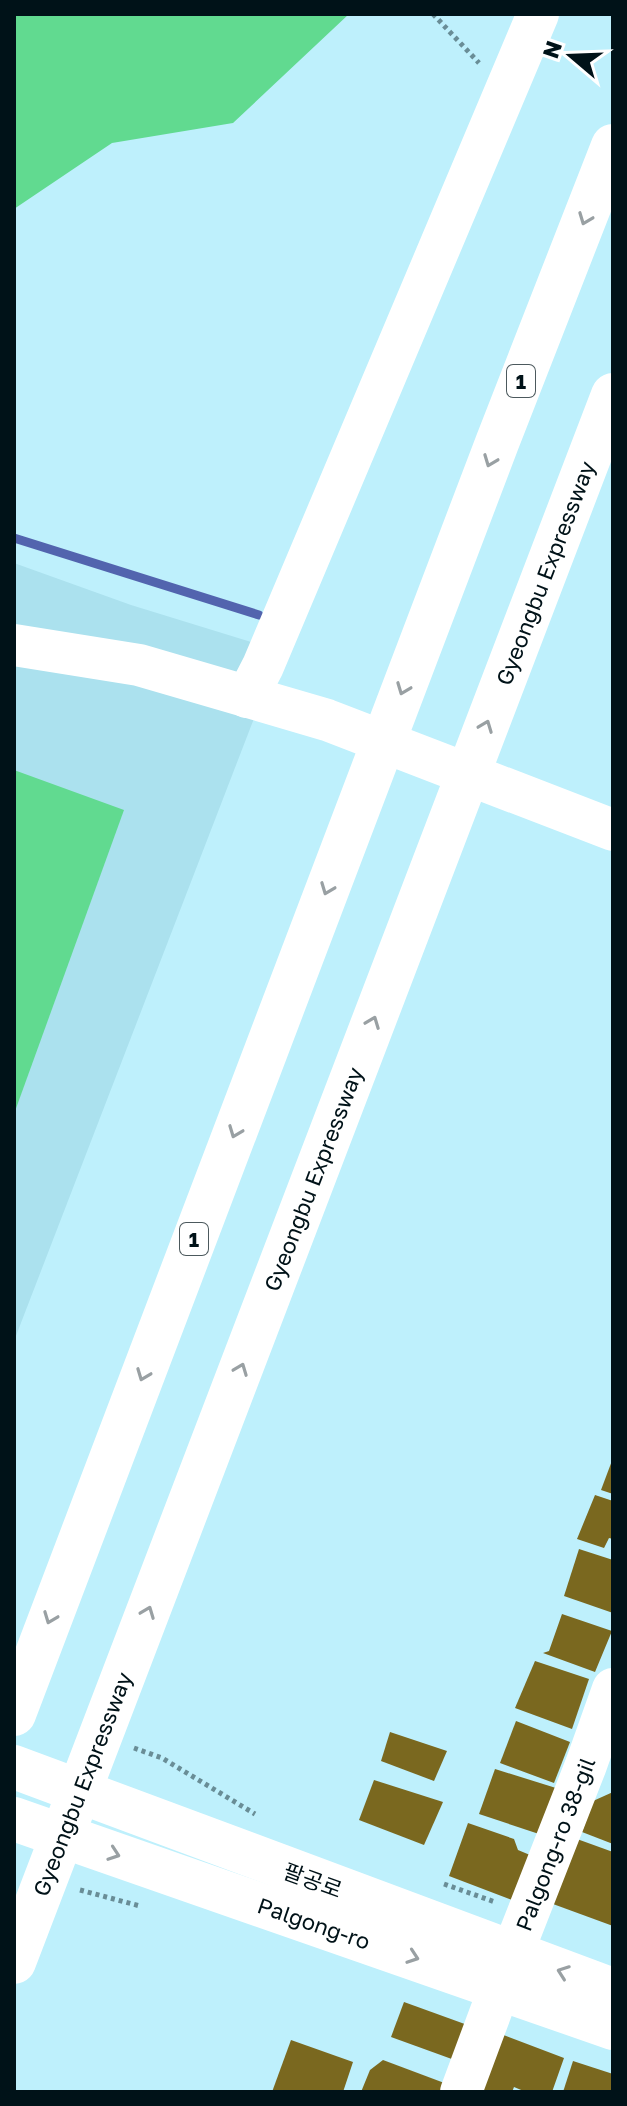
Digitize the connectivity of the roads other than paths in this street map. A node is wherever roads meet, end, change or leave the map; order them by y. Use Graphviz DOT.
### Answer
graph roads {
  1 [pos="538,14"];
  2 [pos="613,146"];
  3 [pos="613,395"];
  4 [pos="14,645"];
  5 [pos="247,697"];
  6 [pos="613,830"];
  7 [pos="613,1689"];
  8 [pos="14,1714"];
  9 [pos="14,1767"];
  10 [pos="600,1771"];
  11 [pos="14,1819"];
  12 [pos="257,1838"];
  13 [pos="231,1894"];
  14 [pos="14,1962"];
  15 [pos="506,1970"];
  16 [pos="613,1990"];
  17 [pos="613,2028"];
  18 [pos="461,2092"];
  1 -- 5 [label="street"];
  2 -- 8 [label="main road, 1, one-way"];
  14 -- 3 [label="main road, Gyeongbu Expressway, one-way"];
  4 -- 5 [label="street"];
  5 -- 6 [label="street"];
  7 -- 10 [label="street, Palgong-ro 38-gil"];
  9 -- 12 [label="main road, 팔공로"];
  10 -- 15 [label="street, Palgong-ro 38-gil"];
  11 -- 13 [label="main road, Palgong-ro, one-way"];
  12 -- 13 [label="main road"];
  12 -- 15 [label="main road, 팔공로"];
  13 -- 15 [label="main road, Palgong-ro, one-way"];
  16 -- 15 [label="main road, 팔공로, one-way"];
  15 -- 17 [label="main road, Palgong-ro"];
  15 -- 18 [label="street, Palgong-ro 38-gil"];
}
